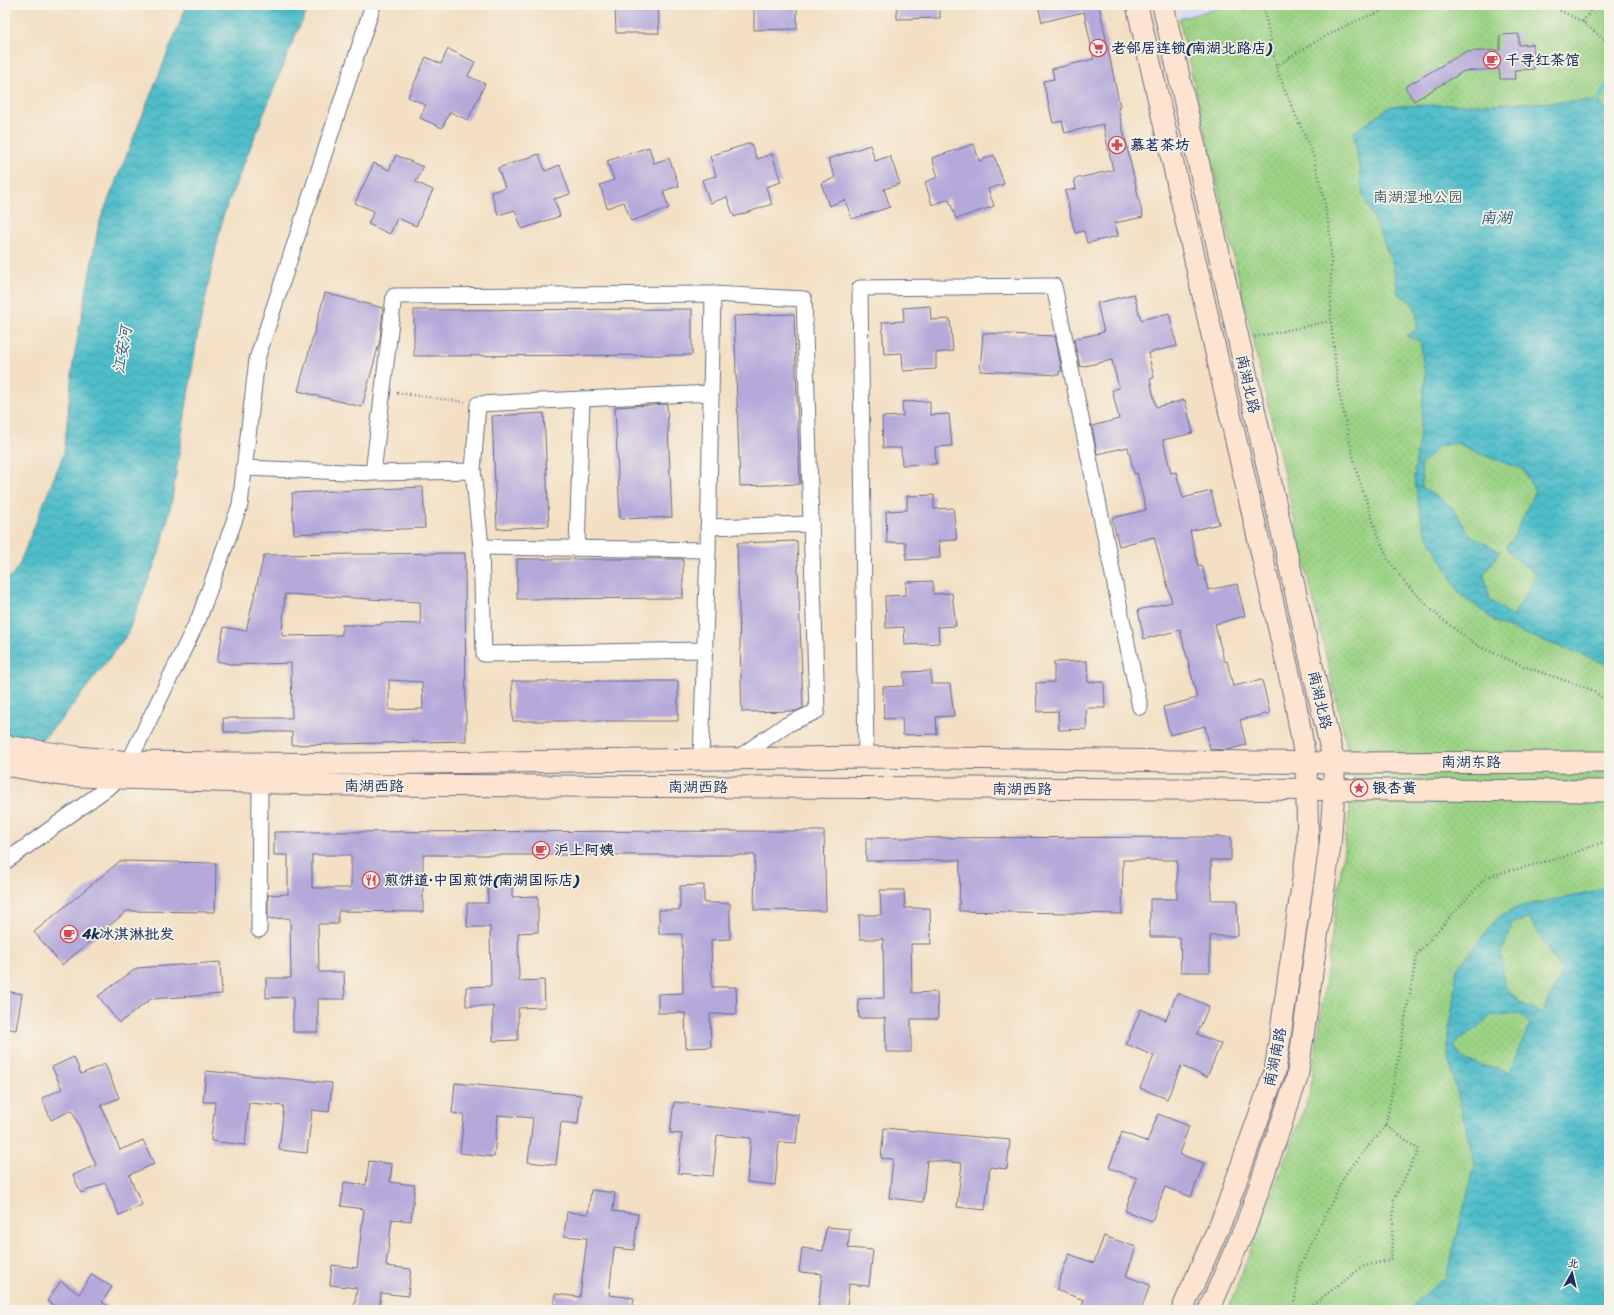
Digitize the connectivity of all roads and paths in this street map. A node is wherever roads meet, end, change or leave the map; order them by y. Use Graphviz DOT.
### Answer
graph roads {
  1 [pos="373,5"];
  2 [pos="1137,5"];
  3 [pos="1162,5"];
  4 [pos="1263,5"];
  5 [pos="1383,5"];
  6 [pos="1406,5"];
  7 [pos="1549,5"];
  8 [pos="1594,5"];
  9 [pos="1385,10"];
  10 [pos="1583,22"];
  11 [pos="1609,44"];
  12 [pos="1276,66"];
  13 [pos="713,294"];
  14 [pos="1331,321"];
  15 [pos="1238,341"];
  16 [pos="382,392"];
  17 [pos="711,393"];
  18 [pos="582,399"];
  19 [pos="478,404"];
  20 [pos="244,468"];
  21 [pos="472,471"];
  22 [pos="373,473"];
  23 [pos="811,524"];
  24 [pos="708,527"];
  25 [pos="481,547"];
  26 [pos="577,548"];
  27 [pos="708,550"];
  28 [pos="704,650"];
  29 [pos="1609,702"];
  30 [pos="1140,707"];
  31 [pos="5,746"];
  32 [pos="866,757"];
  33 [pos="701,758"];
  34 [pos="738,758"];
  35 [pos="1609,762"];
  36 [pos="1306,763"];
  37 [pos="1334,763"];
  38 [pos="5,766"];
  39 [pos="126,770"];
  40 [pos="260,783"];
  41 [pos="1307,790"];
  42 [pos="1334,790"];
  43 [pos="1609,791"];
  44 [pos="1609,840"];
  45 [pos="5,862"];
  46 [pos="259,930"];
  47 [pos="1386,1125"];
  48 [pos="1182,1310"];
  49 [pos="1209,1310"];
  50 [pos="1294,1310"];
  51 [pos="1306,1310"];
  1 -- 20 [label="street"];
  2 -- 36 [label="main road, 南湖北路"];
  3 -- 15 [label="main road, 南湖北路"];
  4 -- 12 [label="path"];
  5 -- 9 [label="path"];
  6 -- 9 [label="path"];
  7 -- 10 [label="path"];
  8 -- 10 [label="path"];
  9 -- 12 [label="path"];
  10 -- 11 [label="path"];
  12 -- 14 [label="path"];
  13 -- 16 [label="street"];
  13 -- 17 [label="street"];
  13 -- 23 [label="street"];
  14 -- 15 [label="path"];
  14 -- 29 [label="path"];
  15 -- 37 [label="main road, 南湖北路"];
  16 -- 19 [label="path"];
  16 -- 22 [label="street"];
  17 -- 18 [label="street"];
  17 -- 24 [label="street"];
  18 -- 19 [label="street"];
  18 -- 26 [label="street"];
  19 -- 21 [label="street"];
  20 -- 22 [label="street"];
  20 -- 39 [label="street"];
  21 -- 22 [label="street"];
  21 -- 25 [label="street"];
  23 -- 24 [label="street"];
  23 -- 34 [label="street"];
  24 -- 27 [label="street"];
  25 -- 26 [label="street"];
  25 -- 28 [label="street"];
  26 -- 27 [label="street"];
  27 -- 28 [label="street"];
  28 -- 33 [label="street"];
  30 -- 32 [label="street"];
  31 -- 39 [label="main road, 南湖西路"];
  32 -- 34 [label="main road, 南湖西路"];
  32 -- 36 [label="main road, 南湖西路"];
  33 -- 34 [label="main road, 南湖西路"];
  33 -- 39 [label="main road, 南湖西路"];
  35 -- 37 [label="main road, 南湖东路"];
  36 -- 37 [label="main road, 南湖西路"];
  36 -- 41 [label="main road, 南湖北路"];
  37 -- 42 [label="main road, 南湖北路"];
  38 -- 39 [label="main road, 南湖西路"];
  39 -- 40 [label="main road, 南湖西路"];
  39 -- 45 [label="street"];
  40 -- 41 [label="main road, 南湖西路"];
  40 -- 46 [label="street"];
  41 -- 42 [label="main road, 南湖西路"];
  41 -- 48 [label="main road, 南湖南路"];
  42 -- 43 [label="main road, 南湖东路"];
  42 -- 49 [label="main road, 南湖南路"];
  44 -- 47 [label="path"];
  47 -- 50 [label="path"];
  47 -- 51 [label="path"];
}
